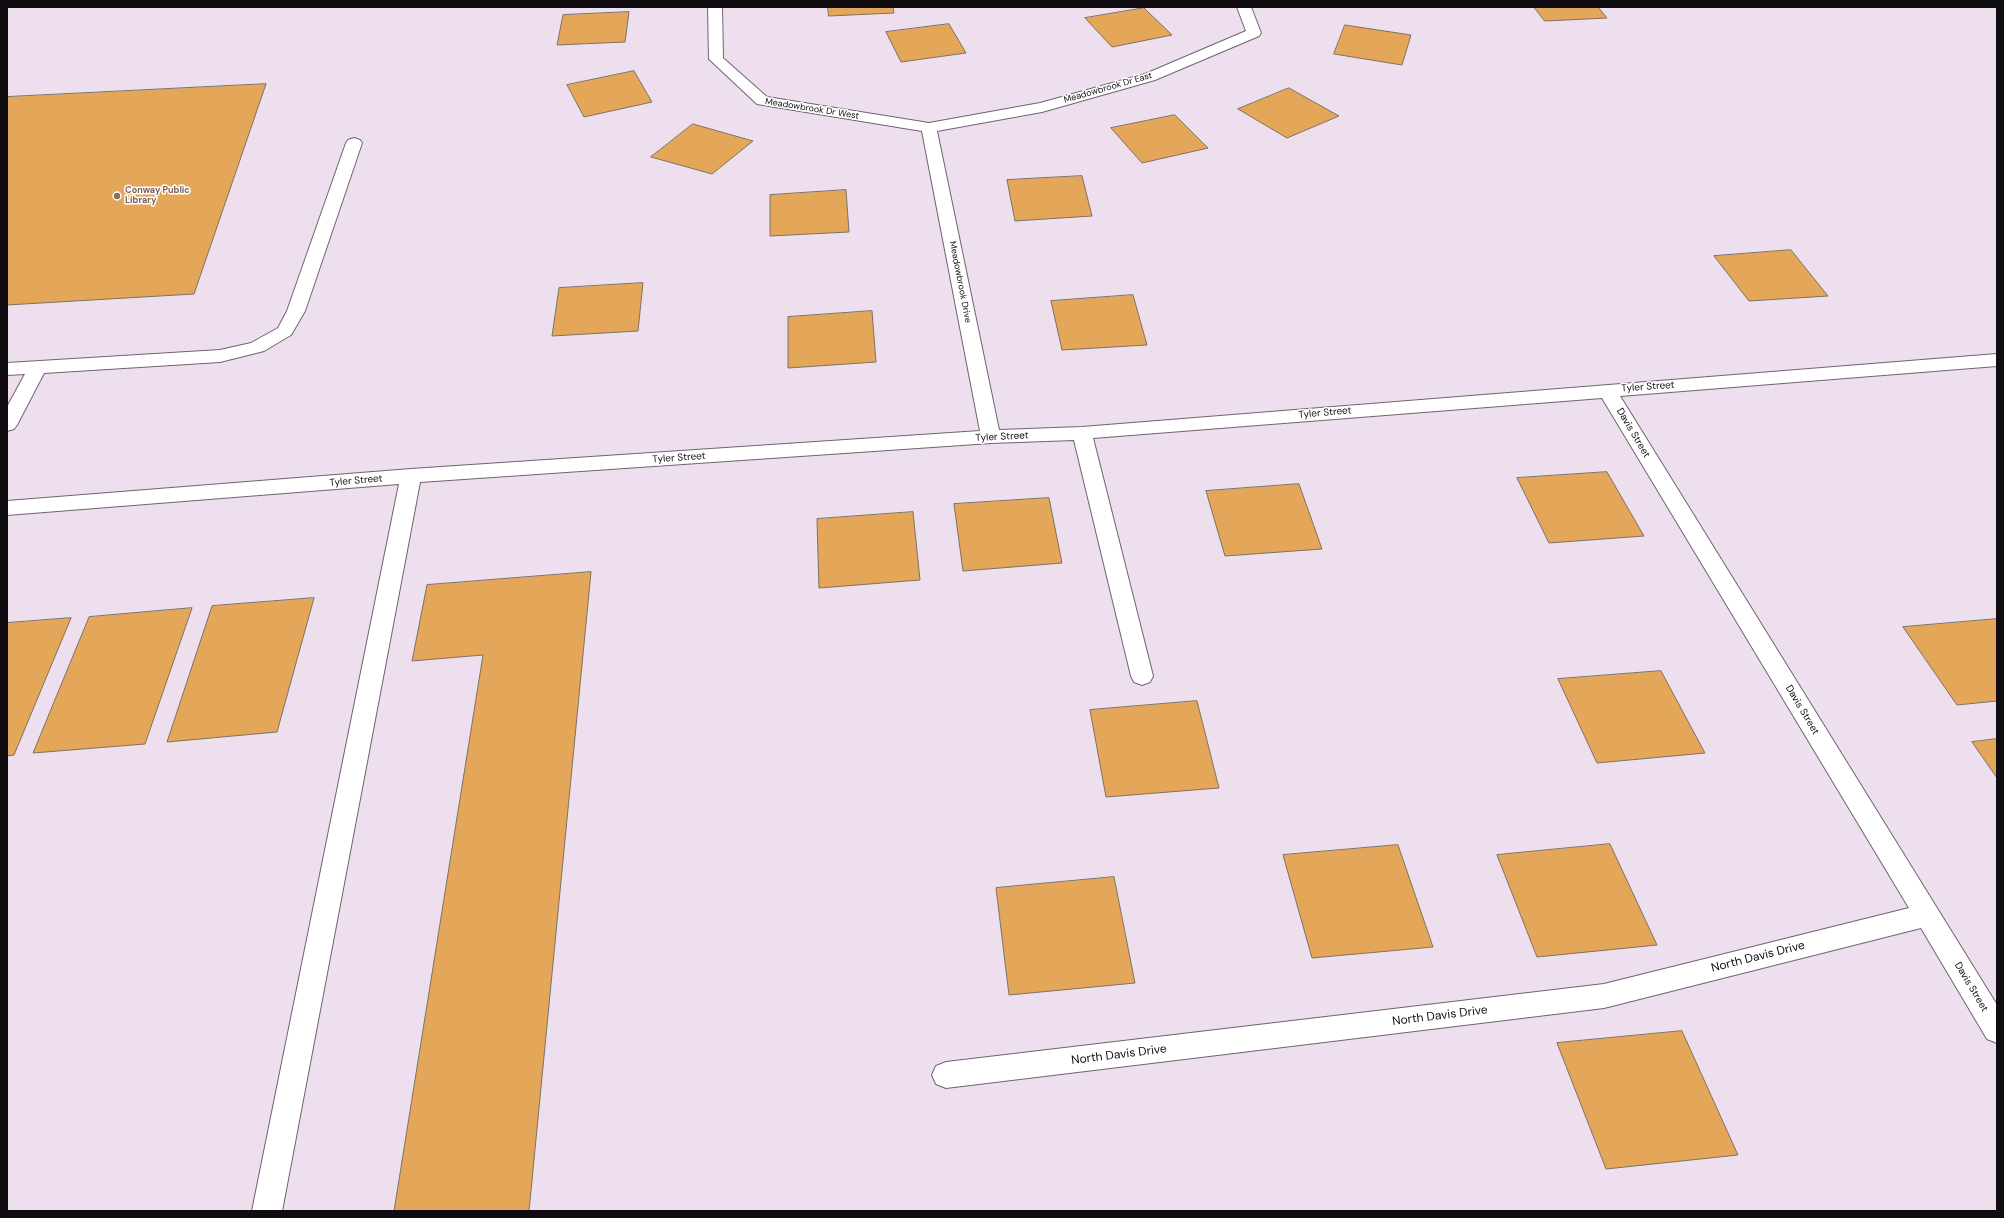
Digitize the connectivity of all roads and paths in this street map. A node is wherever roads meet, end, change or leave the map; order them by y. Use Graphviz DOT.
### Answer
graph roads {
  1 [pos="715,7"];
  2 [pos="1244,7"];
  3 [pos="928,128"];
  4 [pos="354,143"];
  5 [pos="1997,360"];
  6 [pos="38,366"];
  7 [pos="7,369"];
  8 [pos="1607,390"];
  9 [pos="7,425"];
  10 [pos="1082,433"];
  11 [pos="991,437"];
  12 [pos="411,476"];
  13 [pos="7,508"];
  14 [pos="1142,676"];
  15 [pos="1927,915"];
  16 [pos="1997,1030"];
  17 [pos="946,1075"];
  18 [pos="267,1211"];
  1 -- 3 [label="street, Meadowbrook Dr West"];
  2 -- 3 [label="street, Meadowbrook Dr East"];
  3 -- 11 [label="street, Meadowbrook Drive"];
  4 -- 6 [label="street"];
  5 -- 8 [label="street, Tyler Street"];
  6 -- 7 [label="street"];
  6 -- 9 [label="street"];
  8 -- 10 [label="street, Tyler Street"];
  8 -- 15 [label="street, Davis Street"];
  10 -- 11 [label="street, Tyler Street"];
  10 -- 14 [label="street"];
  11 -- 12 [label="street, Tyler Street"];
  12 -- 13 [label="street, Tyler Street"];
  12 -- 18 [label="street"];
  15 -- 16 [label="street, Davis Street"];
  15 -- 17 [label="street, North Davis Drive"];
}
